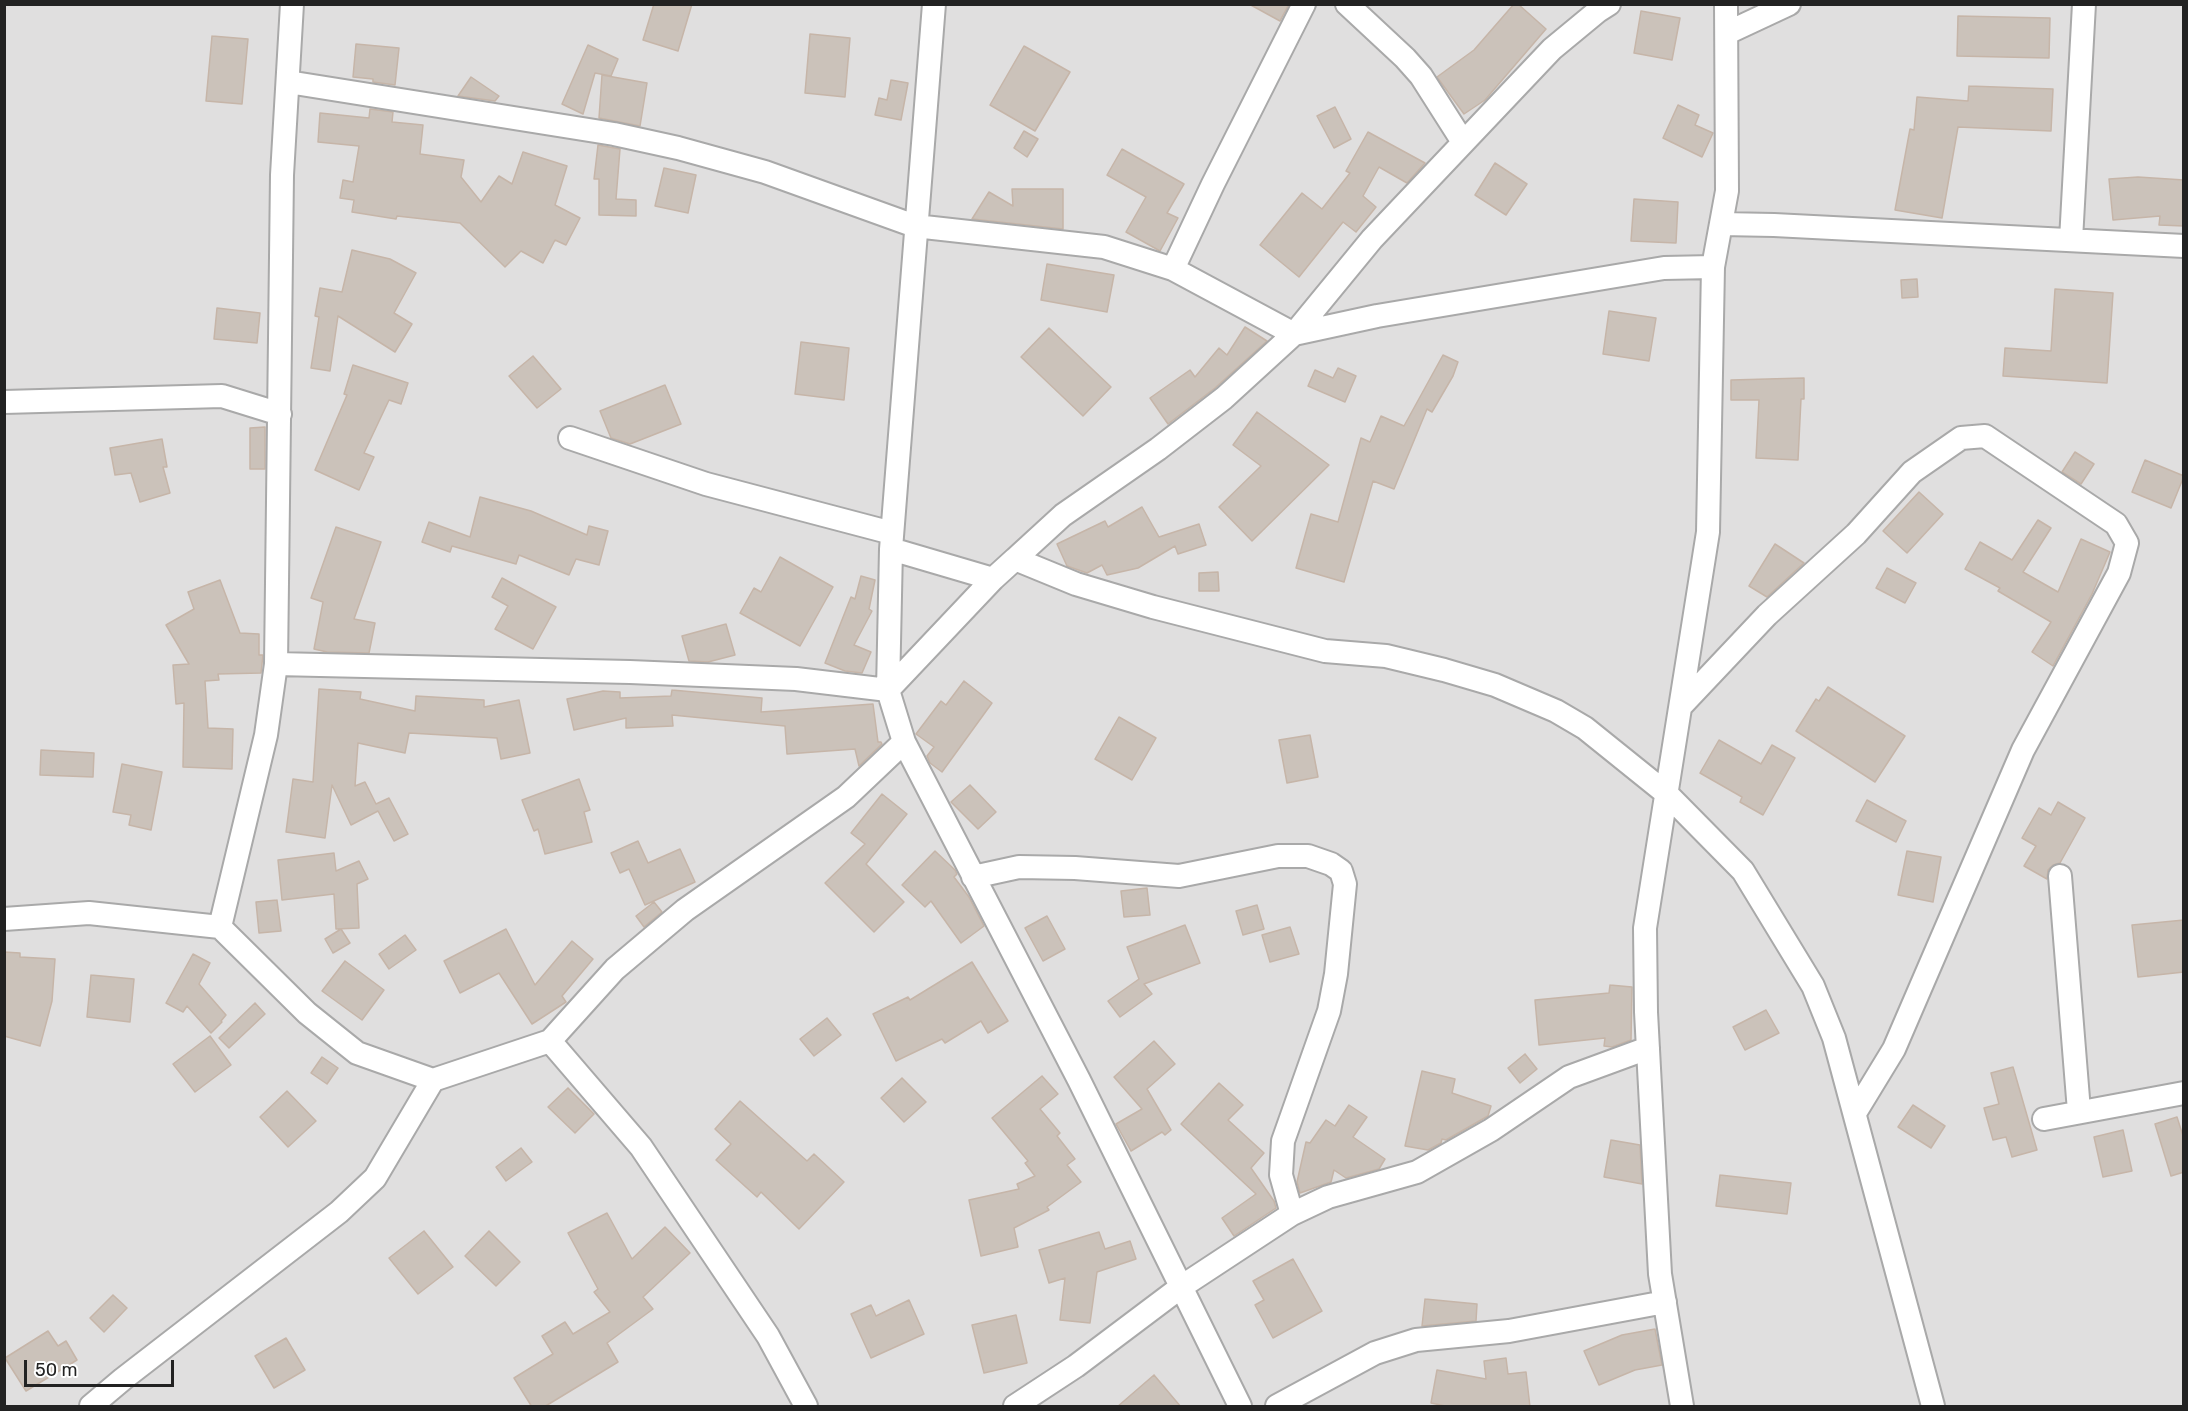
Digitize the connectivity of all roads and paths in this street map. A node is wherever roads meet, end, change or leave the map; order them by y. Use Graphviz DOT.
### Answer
graph roads {
  1 [pos="292,4"];
  2 [pos="934,4"];
  3 [pos="1304,4"];
  4 [pos="1347,4"];
  5 [pos="1609,4"];
  6 [pos="1726,4"];
  7 [pos="1789,4"];
  8 [pos="2084,4"];
  9 [pos="1727,33"];
  10 [pos="288,82"];
  11 [pos="1463,142"];
  12 [pos="1721,224"];
  13 [pos="915,226"];
  14 [pos="2072,240"];
  15 [pos="2184,246"];
  16 [pos="1713,267"];
  17 [pos="1173,269"];
  18 [pos="1294,334"];
  19 [pos="4,402"];
  20 [pos="280,414"];
  21 [pos="570,438"];
  22 [pos="892,541"];
  23 [pos="1015,560"];
  24 [pos="993,579"];
  25 [pos="276,664"];
  26 [pos="888,690"];
  27 [pos="1681,706"];
  28 [pos="904,742"];
  29 [pos="1667,794"];
  30 [pos="2060,876"];
  31 [pos="974,877"];
  32 [pos="4,919"];
  33 [pos="220,927"];
  34 [pos="549,1041"];
  35 [pos="1648,1048"];
  36 [pos="433,1080"];
  37 [pos="2184,1093"];
  38 [pos="2079,1111"];
  39 [pos="1855,1113"];
  40 [pos="2044,1119"];
  41 [pos="1292,1214"];
  42 [pos="1181,1287"];
  43 [pos="1665,1302"];
  44 [pos="91,1407"];
  45 [pos="806,1407"];
  46 [pos="1015,1407"];
  47 [pos="1240,1407"];
  48 [pos="1277,1407"];
  49 [pos="1682,1407"];
  50 [pos="1933,1407"];
  1 -- 10 [label="street"];
  2 -- 13 [label="street"];
  3 -- 17 [label="street"];
  4 -- 11 [label="street"];
  5 -- 11 [label="street"];
  6 -- 9 [label="street"];
  7 -- 9 [label="street"];
  8 -- 14 [label="street"];
  9 -- 12 [label="street"];
  10 -- 13 [label="street"];
  10 -- 20 [label="street"];
  11 -- 18 [label="street"];
  12 -- 14 [label="street"];
  12 -- 16 [label="street"];
  13 -- 17 [label="street"];
  13 -- 22 [label="street"];
  14 -- 15 [label="street"];
  16 -- 18 [label="street"];
  16 -- 27 [label="street"];
  17 -- 18 [label="street"];
  18 -- 23 [label="street"];
  19 -- 20 [label="street"];
  20 -- 25 [label="street"];
  21 -- 22 [label="street"];
  22 -- 24 [label="street"];
  22 -- 26 [label="street"];
  23 -- 24 [label="street"];
  23 -- 29 [label="street"];
  24 -- 26 [label="street"];
  25 -- 26 [label="street"];
  25 -- 33 [label="street"];
  26 -- 28 [label="street"];
  27 -- 29 [label="street"];
  27 -- 39 [label="street"];
  28 -- 31 [label="street"];
  28 -- 34 [label="street"];
  29 -- 35 [label="street"];
  29 -- 39 [label="street"];
  30 -- 38 [label="street"];
  31 -- 41 [label="street"];
  31 -- 42 [label="street"];
  32 -- 33 [label="street"];
  33 -- 36 [label="street"];
  34 -- 36 [label="street"];
  34 -- 45 [label="street"];
  35 -- 41 [label="street"];
  35 -- 43 [label="street"];
  36 -- 44 [label="street"];
  37 -- 38 [label="street"];
  38 -- 40 [label="street"];
  39 -- 50 [label="street"];
  41 -- 42 [label="street"];
  42 -- 46 [label="street"];
  42 -- 47 [label="street"];
  43 -- 48 [label="street"];
  43 -- 49 [label="street"];
}
